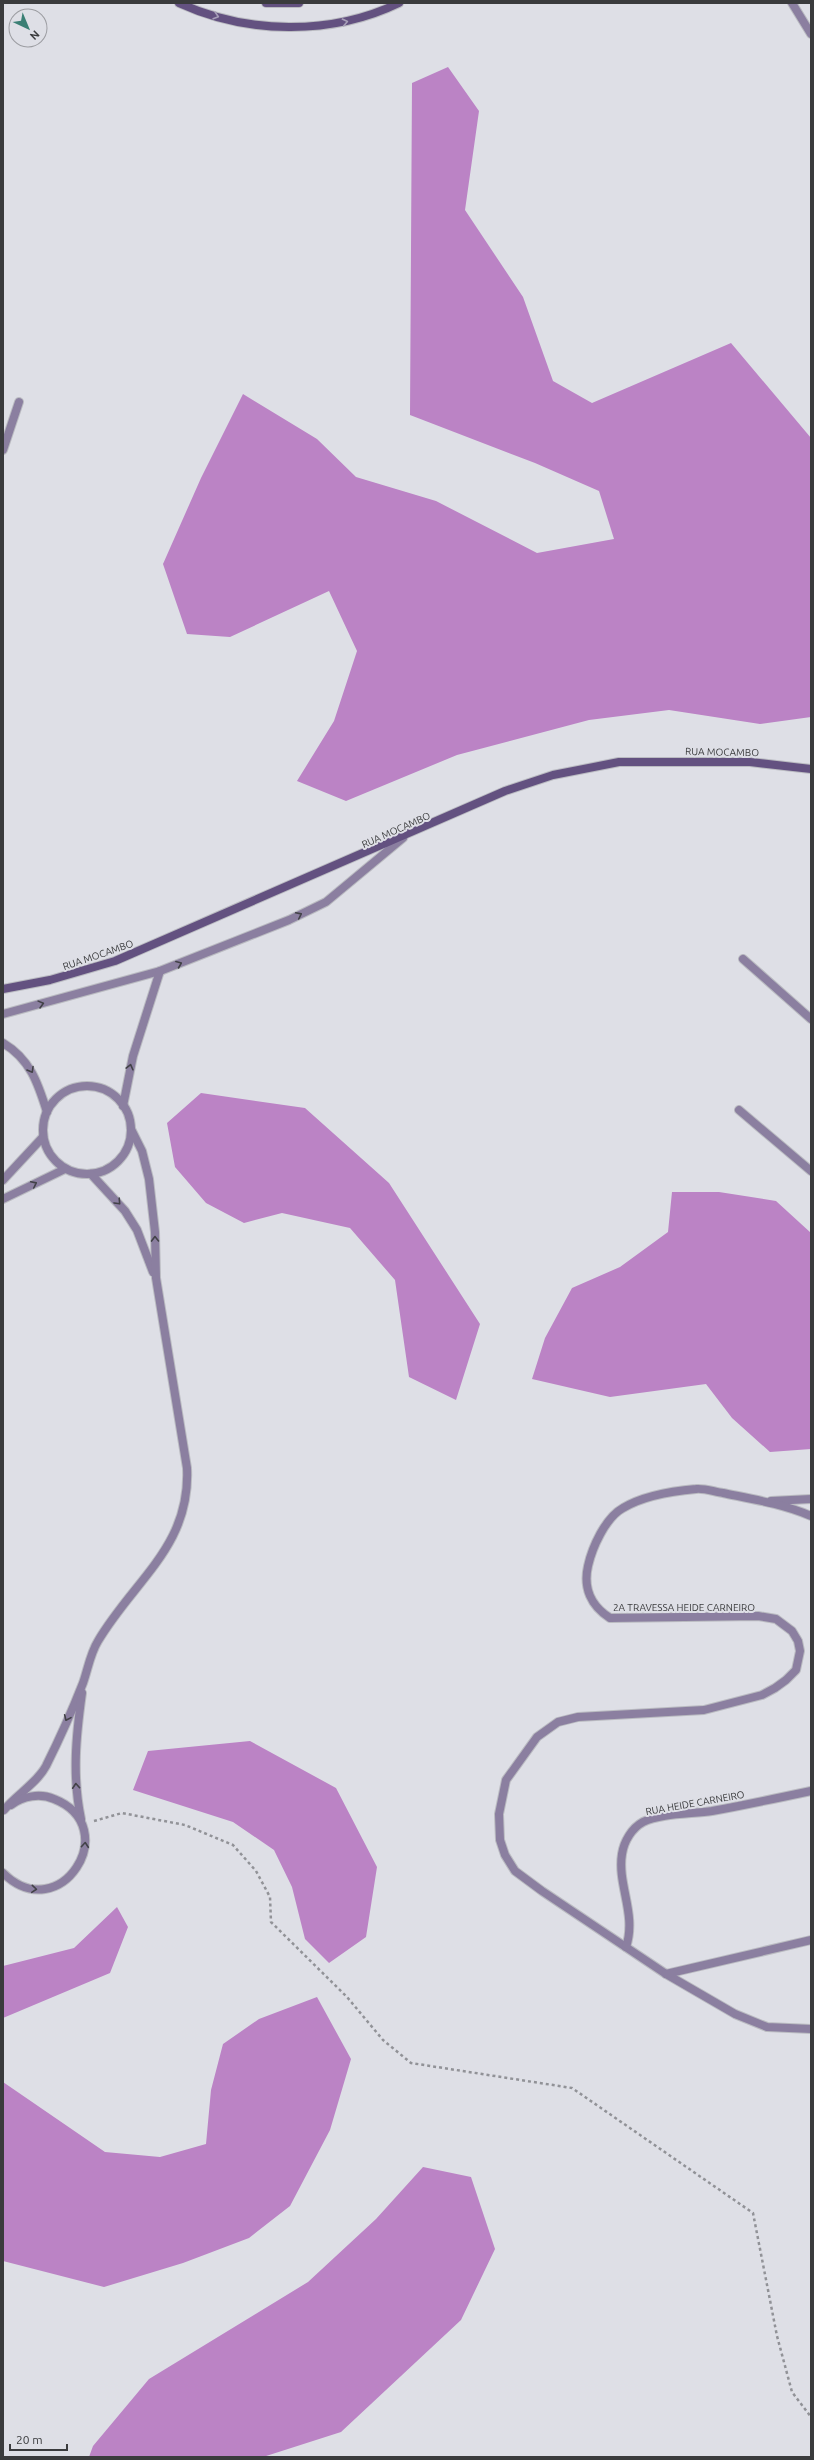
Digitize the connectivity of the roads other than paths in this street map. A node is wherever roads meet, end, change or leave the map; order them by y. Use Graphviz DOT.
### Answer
graph roads {
  1 [pos="179,3"];
  2 [pos="266,3"];
  3 [pos="299,3"];
  4 [pos="399,3"];
  5 [pos="792,3"];
  6 [pos="811,34"];
  7 [pos="19,402"];
  8 [pos="3,450"];
  9 [pos="811,769"];
  10 [pos="403,838"];
  11 [pos="743,959"];
  12 [pos="160,971"];
  13 [pos="3,989"];
  14 [pos="3,1014"];
  15 [pos="811,1019"];
  16 [pos="3,1043"];
  17 [pos="123,1106"];
  18 [pos="739,1110"];
  19 [pos="47,1112"];
  20 [pos="130,1129"];
  21 [pos="43,1137"];
  22 [pos="65,1169"];
  23 [pos="811,1170"];
  24 [pos="91,1174"];
  25 [pos="3,1180"];
  26 [pos="3,1199"];
  27 [pos="156,1278"];
  28 [pos="811,1499"];
  29 [pos="764,1501"];
  30 [pos="811,1516"];
  31 [pos="83,1682"];
  32 [pos="811,1791"];
  33 [pos="4,1811"];
  34 [pos="82,1825"];
  35 [pos="3,1873"];
  36 [pos="811,1940"];
  37 [pos="626,1947"];
  38 [pos="666,1974"];
  39 [pos="811,2029"];
  1 -- 4 [label="main road, one-way"];
  2 -- 3 [label="main road"];
  5 -- 6 [label="street"];
  7 -- 8 [label="street"];
  9 -- 10 [label="main road, RUA MOCAMBO"];
  12 -- 10 [label="street, one-way"];
  10 -- 13 [label="main road, RUA MOCAMBO"];
  11 -- 15 [label="street"];
  14 -- 12 [label="street, one-way"];
  17 -- 12 [label="street, one-way"];
  16 -- 19 [label="street, one-way"];
  17 -- 19 [label="street"];
  17 -- 20 [label="street"];
  18 -- 23 [label="street"];
  19 -- 21 [label="street"];
  20 -- 24 [label="street"];
  27 -- 20 [label="street, one-way"];
  21 -- 22 [label="street"];
  21 -- 25 [label="street"];
  22 -- 24 [label="street"];
  26 -- 22 [label="street, one-way"];
  24 -- 27 [label="street, one-way"];
  27 -- 31 [label="street"];
  28 -- 29 [label="street"];
  29 -- 30 [label="street, 2A TRAVESSA HEIDE CARNEIRO"];
  29 -- 37 [label="street, 2A TRAVESSA HEIDE CARNEIRO"];
  31 -- 33 [label="street, one-way"];
  34 -- 31 [label="street, one-way"];
  32 -- 37 [label="street, RUA HEIDE CARNEIRO"];
  33 -- 34 [label="street"];
  35 -- 34 [label="street, one-way"];
  36 -- 38 [label="street"];
  37 -- 38 [label="street, 2A TRAVESSA HEIDE CARNEIRO"];
  38 -- 39 [label="street, 2A TRAVESSA HEIDE CARNEIRO"];
}
